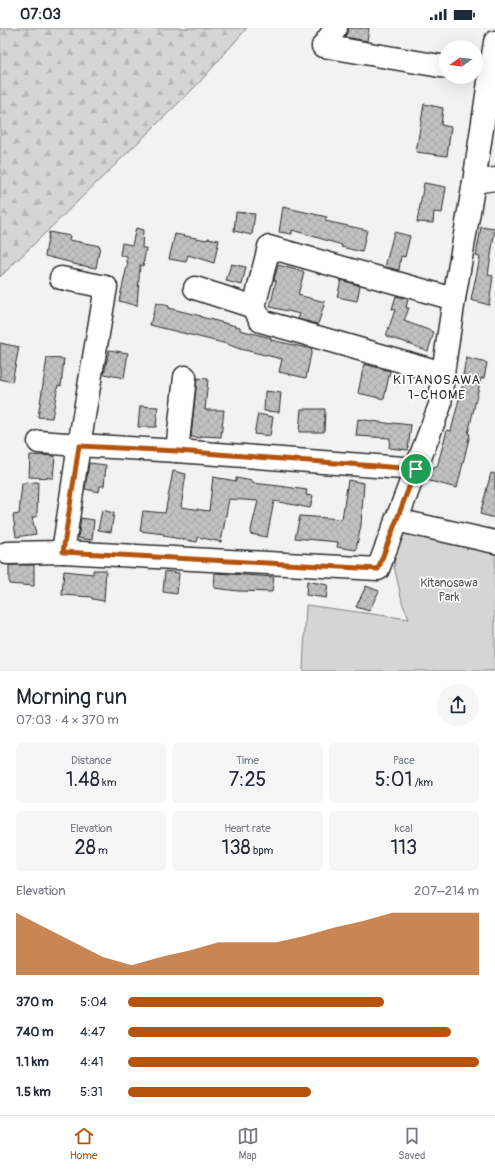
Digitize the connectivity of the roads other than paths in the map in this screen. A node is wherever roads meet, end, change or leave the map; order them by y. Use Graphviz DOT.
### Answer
graph roads {
  1 [pos="336,28"];
  2 [pos="495,42"];
  3 [pos="439,66"];
  4 [pos="483,73"];
  5 [pos="481,84"];
  6 [pos="495,179"];
  7 [pos="474,182"];
  8 [pos="61,278"];
  9 [pos="195,288"];
  10 [pos="454,299"];
  11 [pos="254,307"];
  12 [pos="443,373"];
  13 [pos="185,377"];
  14 [pos="39,442"];
  15 [pos="79,446"];
  16 [pos="177,451"];
  17 [pos="416,469"];
  18 [pos="396,520"];
  19 [pos="495,542"];
  20 [pos="63,552"];
  21 [pos="7,553"];
  1 -- 3 [label="street"];
  2 -- 4 [label="street"];
  5 -- 7 [label="street"];
  6 -- 7 [label="street"];
  7 -- 10 [label="street"];
  8 -- 15 [label="street"];
  9 -- 11 [label="street"];
  10 -- 11 [label="street"];
  10 -- 12 [label="street"];
  11 -- 12 [label="street"];
  12 -- 17 [label="street"];
  13 -- 16 [label="street"];
  14 -- 15 [label="street"];
  15 -- 16 [label="street"];
  15 -- 20 [label="street"];
  16 -- 17 [label="street"];
  17 -- 18 [label="street"];
  18 -- 19 [label="street"];
  18 -- 20 [label="street"];
  20 -- 21 [label="street"];
}
